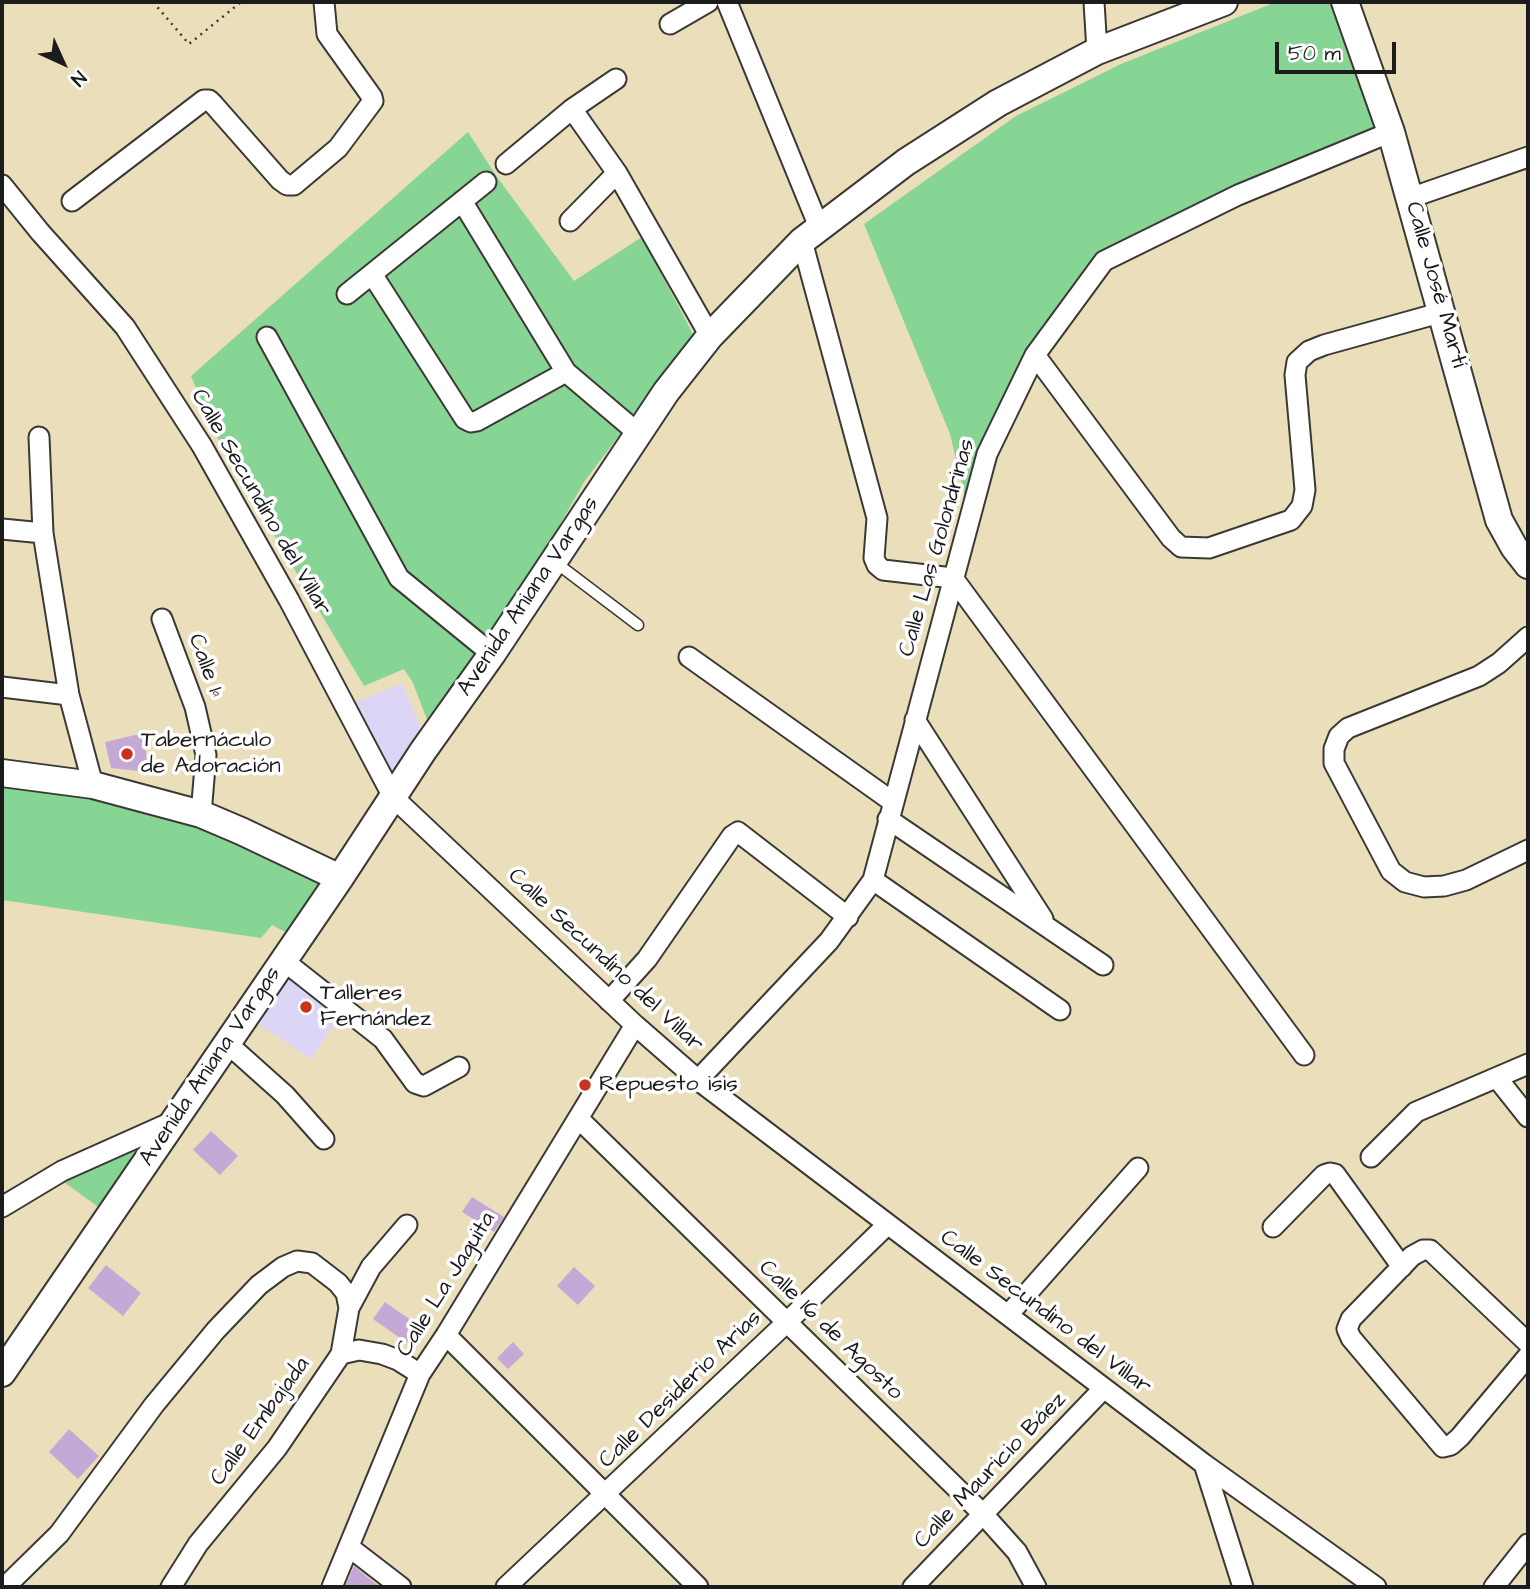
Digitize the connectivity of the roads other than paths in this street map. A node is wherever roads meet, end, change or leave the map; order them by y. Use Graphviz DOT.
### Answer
graph roads {
  1 [pos="324,2"];
  2 [pos="708,2"];
  3 [pos="727,2"];
  4 [pos="1094,2"];
  5 [pos="1224,2"];
  6 [pos="1345,2"];
  7 [pos="670,24"];
  8 [pos="1097,51"];
  9 [pos="616,79"];
  10 [pos="572,109"];
  11 [pos="1391,132"];
  12 [pos="1528,157"];
  13 [pos="506,164"];
  14 [pos="617,173"];
  15 [pos="486,182"];
  16 [pos="2,185"];
  17 [pos="1410,198"];
  18 [pos="72,201"];
  19 [pos="462,201"];
  20 [pos="570,221"];
  21 [pos="810,234"];
  22 [pos="372,274"];
  23 [pos="347,293"];
  24 [pos="1443,312"];
  25 [pos="710,336"];
  26 [pos="267,337"];
  27 [pos="1035,355"];
  28 [pos="566,372"];
  29 [pos="639,434"];
  30 [pos="39,437"];
  31 [pos="2,529"];
  32 [pos="43,533"];
  33 [pos="554,561"];
  34 [pos="1528,565"];
  35 [pos="953,578"];
  36 [pos="162,619"];
  37 [pos="638,625"];
  38 [pos="1528,637"];
  39 [pos="492,654"];
  40 [pos="689,657"];
  41 [pos="2,687"];
  42 [pos="69,695"];
  43 [pos="915,720"];
  44 [pos="2,773"];
  45 [pos="93,785"];
  46 [pos="393,797"];
  47 [pos="890,811"];
  48 [pos="201,814"];
  49 [pos="1528,850"];
  50 [pos="341,878"];
  51 [pos="873,880"];
  52 [pos="848,917"];
  53 [pos="1049,928"];
  54 [pos="284,961"];
  55 [pos="1103,965"];
  56 [pos="610,1001"];
  57 [pos="1060,1010"];
  58 [pos="635,1025"];
  59 [pos="228,1044"];
  60 [pos="1304,1055"];
  61 [pos="1528,1064"];
  62 [pos="459,1067"];
  63 [pos="1497,1078"];
  64 [pos="698,1080"];
  65 [pos="1528,1117"];
  66 [pos="579,1119"];
  67 [pos="175,1121"];
  68 [pos="324,1139"];
  69 [pos="1371,1157"];
  70 [pos="1138,1168"];
  71 [pos="2,1207"];
  72 [pos="407,1224"];
  73 [pos="887,1225"];
  74 [pos="1273,1227"];
  75 [pos="1402,1266"];
  76 [pos="349,1308"];
  77 [pos="1009,1315"];
  78 [pos="786,1324"];
  79 [pos="446,1335"];
  80 [pos="1528,1343"];
  81 [pos="341,1354"];
  82 [pos="1528,1356"];
  83 [pos="2,1373"];
  84 [pos="420,1374"];
  85 [pos="1104,1388"];
  86 [pos="1204,1464"];
  87 [pos="606,1494"];
  88 [pos="983,1514"];
  89 [pos="1528,1544"];
  90 [pos="349,1547"];
  91 [pos="5,1587"];
  92 [pos="171,1587"];
  93 [pos="332,1587"];
  94 [pos="401,1587"];
  95 [pos="506,1587"];
  96 [pos="698,1587"];
  97 [pos="914,1587"];
  98 [pos="1036,1587"];
  99 [pos="1243,1587"];
  100 [pos="1376,1587"];
  101 [pos="1494,1587"];
  1 -- 18 [label="street"];
  2 -- 7 [label="street"];
  3 -- 21 [label="street"];
  4 -- 8 [label="street"];
  5 -- 8 [label="main road, Avenida Aniana Vargas"];
  6 -- 11 [label="main road, Calle José Martí"];
  8 -- 21 [label="main road, Avenida Aniana Vargas"];
  9 -- 10 [label="street"];
  10 -- 13 [label="street"];
  10 -- 14 [label="street"];
  11 -- 17 [label="main road, Calle José Martí"];
  11 -- 27 [label="street, Calle Las Golondrinas"];
  12 -- 17 [label="street"];
  14 -- 20 [label="street"];
  14 -- 25 [label="street"];
  15 -- 19 [label="street"];
  16 -- 46 [label="street, Calle Secundino del Villar"];
  17 -- 24 [label="main road, Calle José Martí"];
  19 -- 22 [label="street"];
  19 -- 28 [label="street"];
  21 -- 25 [label="main road, Avenida Aniana Vargas"];
  21 -- 35 [label="street"];
  22 -- 23 [label="street"];
  22 -- 28 [label="street"];
  24 -- 27 [label="street"];
  24 -- 34 [label="main road, Calle José Martí"];
  25 -- 29 [label="main road, Avenida Aniana Vargas"];
  26 -- 39 [label="street"];
  27 -- 35 [label="street, Calle Las Golondrinas"];
  28 -- 29 [label="street"];
  29 -- 33 [label="main road, Avenida Aniana Vargas"];
  30 -- 32 [label="street"];
  31 -- 32 [label="street"];
  32 -- 42 [label="street"];
  33 -- 37 [label="lane"];
  33 -- 39 [label="main road, Avenida Aniana Vargas"];
  35 -- 43 [label="street, Calle Las Golondrinas"];
  35 -- 60 [label="street"];
  36 -- 48 [label="street, Calle 1ª"];
  38 -- 49 [label="street"];
  39 -- 46 [label="main road, Avenida Aniana Vargas"];
  40 -- 47 [label="street"];
  41 -- 42 [label="street"];
  42 -- 45 [label="street"];
  43 -- 47 [label="street, Calle Las Golondrinas"];
  43 -- 53 [label="street"];
  44 -- 45 [label="main road"];
  45 -- 48 [label="main road"];
  46 -- 50 [label="main road, Avenida Aniana Vargas"];
  46 -- 56 [label="street, Calle Secundino del Villar"];
  47 -- 51 [label="street, Calle Las Golondrinas"];
  47 -- 53 [label="street"];
  48 -- 50 [label="main road"];
  50 -- 54 [label="main road, Avenida Aniana Vargas"];
  51 -- 52 [label="street, Calle Las Golondrinas"];
  51 -- 57 [label="street"];
  52 -- 56 [label="street"];
  52 -- 64 [label="street, Calle Las Golondrinas"];
  53 -- 55 [label="street"];
  54 -- 59 [label="main road, Avenida Aniana Vargas"];
  54 -- 62 [label="street"];
  56 -- 58 [label="street, Calle Secundino del Villar"];
  58 -- 64 [label="street, Calle Secundino del Villar"];
  58 -- 66 [label="street, Calle La Jaguita"];
  59 -- 67 [label="main road, Avenida Aniana Vargas"];
  59 -- 68 [label="street"];
  61 -- 63 [label="street"];
  63 -- 65 [label="street"];
  63 -- 69 [label="street"];
  64 -- 73 [label="street, Calle Secundino del Villar"];
  66 -- 78 [label="street, Calle 16 de Agosto"];
  66 -- 79 [label="street, Calle La Jaguita"];
  67 -- 71 [label="street"];
  67 -- 83 [label="main road, Avenida Aniana Vargas"];
  70 -- 77 [label="street"];
  72 -- 76 [label="street"];
  73 -- 77 [label="street, Calle Secundino del Villar"];
  73 -- 78 [label="street, Calle Desiderio Arias"];
  74 -- 75 [label="street"];
  75 -- 80 [label="street"];
  75 -- 82 [label="street"];
  76 -- 81 [label="street"];
  76 -- 91 [label="street"];
  77 -- 85 [label="street, Calle Secundino del Villar"];
  78 -- 87 [label="street, Calle Desiderio Arias"];
  78 -- 88 [label="street, Calle 16 de Agosto"];
  79 -- 84 [label="street, Calle La Jaguita"];
  79 -- 87 [label="street"];
  81 -- 84 [label="street, Calle Embajada"];
  81 -- 92 [label="street, Calle Embajada"];
  84 -- 90 [label="street, Calle La Jaguita"];
  85 -- 86 [label="street, Calle Secundino del Villar"];
  85 -- 88 [label="street, Calle Mauricio Báez"];
  86 -- 99 [label="street"];
  86 -- 100 [label="street, Calle Secundino del Villar"];
  87 -- 95 [label="street, Calle Desiderio Arias"];
  87 -- 96 [label="street"];
  88 -- 97 [label="street, Calle Mauricio Báez"];
  88 -- 98 [label="street, Calle 16 de Agosto"];
  89 -- 101 [label="street"];
  90 -- 93 [label="street, Calle La Jaguita"];
  90 -- 94 [label="street"];
}
